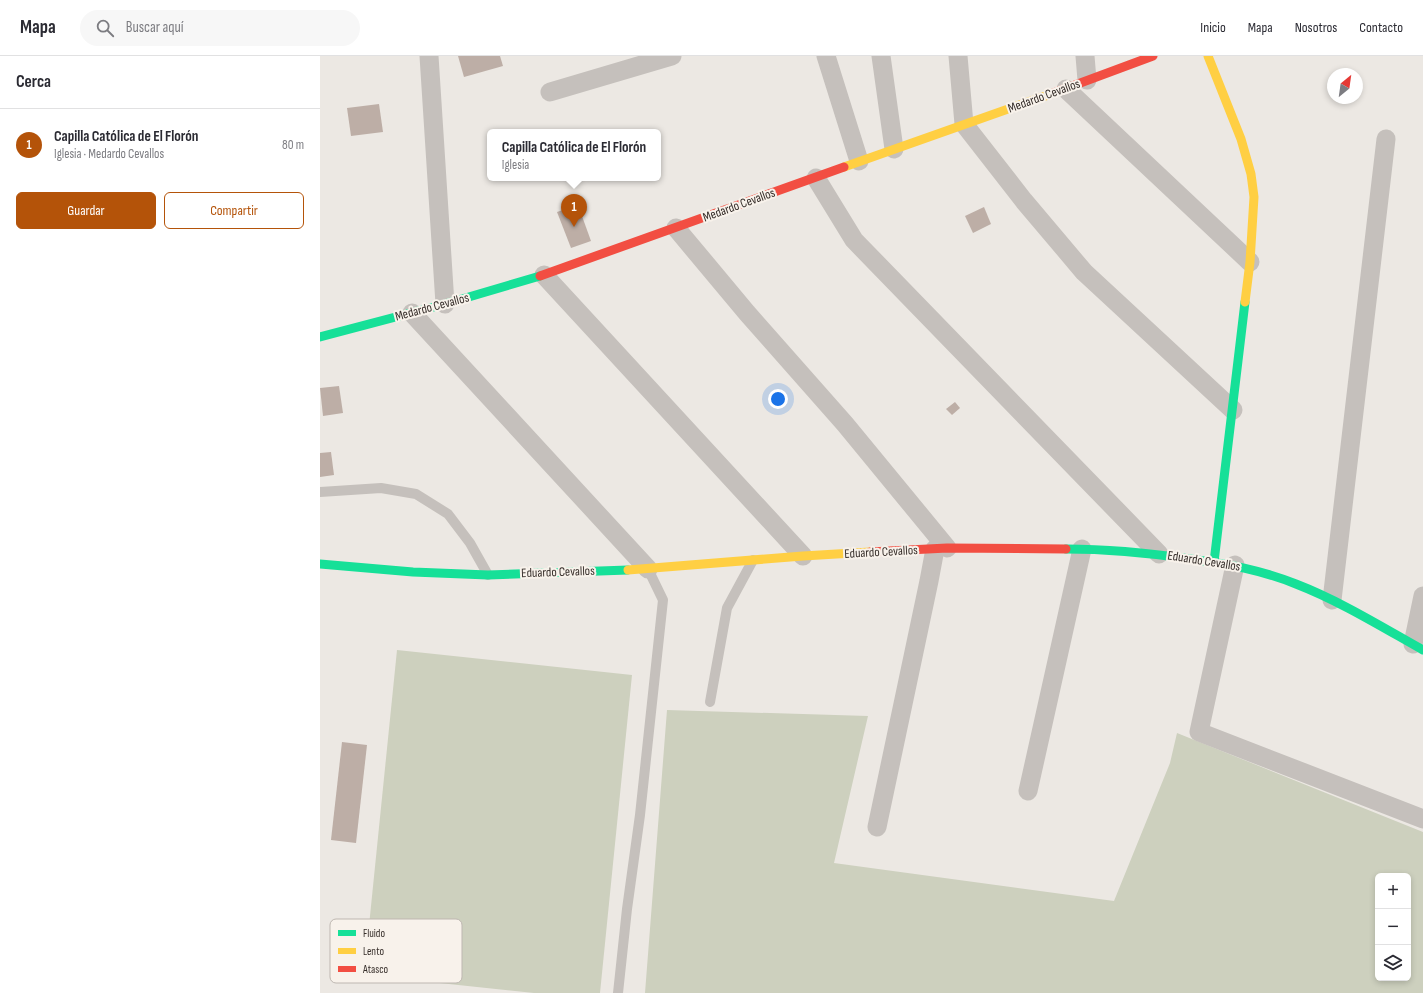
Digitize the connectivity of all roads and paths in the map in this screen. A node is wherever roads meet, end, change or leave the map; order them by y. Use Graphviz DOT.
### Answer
graph roads {
  1 [pos="429,56"];
  2 [pos="672,56"];
  3 [pos="826,56"];
  4 [pos="880,56"];
  5 [pos="958,56"];
  6 [pos="1085,56"];
  7 [pos="1152,56"];
  8 [pos="1208,56"];
  9 [pos="1087,80"];
  10 [pos="1066,88"];
  11 [pos="550,92"];
  12 [pos="964,124"];
  13 [pos="1386,139"];
  14 [pos="894,149"];
  15 [pos="860,162"];
  16 [pos="816,178"];
  17 [pos="676,228"];
  18 [pos="1250,262"];
  19 [pos="544,275"];
  20 [pos="445,304"];
  21 [pos="412,313"];
  22 [pos="320,337"];
  23 [pos="1233,410"];
  24 [pos="320,492"];
  25 [pos="941,549"];
  26 [pos="1082,549"];
  27 [pos="1159,554"];
  28 [pos="803,556"];
  29 [pos="754,559"];
  30 [pos="1214,562"];
  31 [pos="320,564"];
  32 [pos="1235,565"];
  33 [pos="648,569"];
  34 [pos="488,575"];
  35 [pos="1423,596"];
  36 [pos="1332,600"];
  37 [pos="1418,647"];
  38 [pos="710,702"];
  39 [pos="1028,791"];
  40 [pos="1423,820"];
  41 [pos="877,827"];
  42 [pos="618,993"];
  1 -- 20 [label="street"];
  2 -- 11 [label="street"];
  3 -- 15 [label="street"];
  4 -- 14 [label="street"];
  5 -- 12 [label="street"];
  6 -- 9 [label="street"];
  7 -- 9 [label="street, Medardo Cevallos"];
  8 -- 18 [label="street"];
  9 -- 10 [label="street, Medardo Cevallos"];
  10 -- 12 [label="street, Medardo Cevallos"];
  10 -- 18 [label="street"];
  12 -- 14 [label="street, Medardo Cevallos"];
  12 -- 23 [label="street"];
  13 -- 36 [label="street"];
  14 -- 15 [label="street, Medardo Cevallos"];
  15 -- 16 [label="street, Medardo Cevallos"];
  16 -- 17 [label="street, Medardo Cevallos"];
  16 -- 27 [label="street"];
  17 -- 19 [label="street, Medardo Cevallos"];
  17 -- 25 [label="street"];
  18 -- 23 [label="street"];
  19 -- 20 [label="street, Medardo Cevallos"];
  19 -- 28 [label="street"];
  20 -- 21 [label="street, Medardo Cevallos"];
  21 -- 22 [label="street, Medardo Cevallos"];
  21 -- 33 [label="street"];
  23 -- 30 [label="street"];
  24 -- 34 [label="lane"];
  25 -- 26 [label="street, Eduardo Cevallos"];
  25 -- 28 [label="street, Eduardo Cevallos"];
  25 -- 41 [label="street"];
  26 -- 27 [label="street, Eduardo Cevallos"];
  26 -- 39 [label="street"];
  27 -- 30 [label="street, Eduardo Cevallos"];
  28 -- 29 [label="street, Eduardo Cevallos"];
  29 -- 33 [label="street, Eduardo Cevallos"];
  29 -- 38 [label="lane"];
  30 -- 32 [label="street, Eduardo Cevallos"];
  31 -- 34 [label="street, Eduardo Cevallos"];
  32 -- 36 [label="street, Eduardo Cevallos"];
  32 -- 40 [label="street"];
  33 -- 34 [label="street, Eduardo Cevallos"];
  33 -- 42 [label="lane"];
  35 -- 37 [label="street"];
  36 -- 37 [label="street, Eduardo Cevallos"];
}
